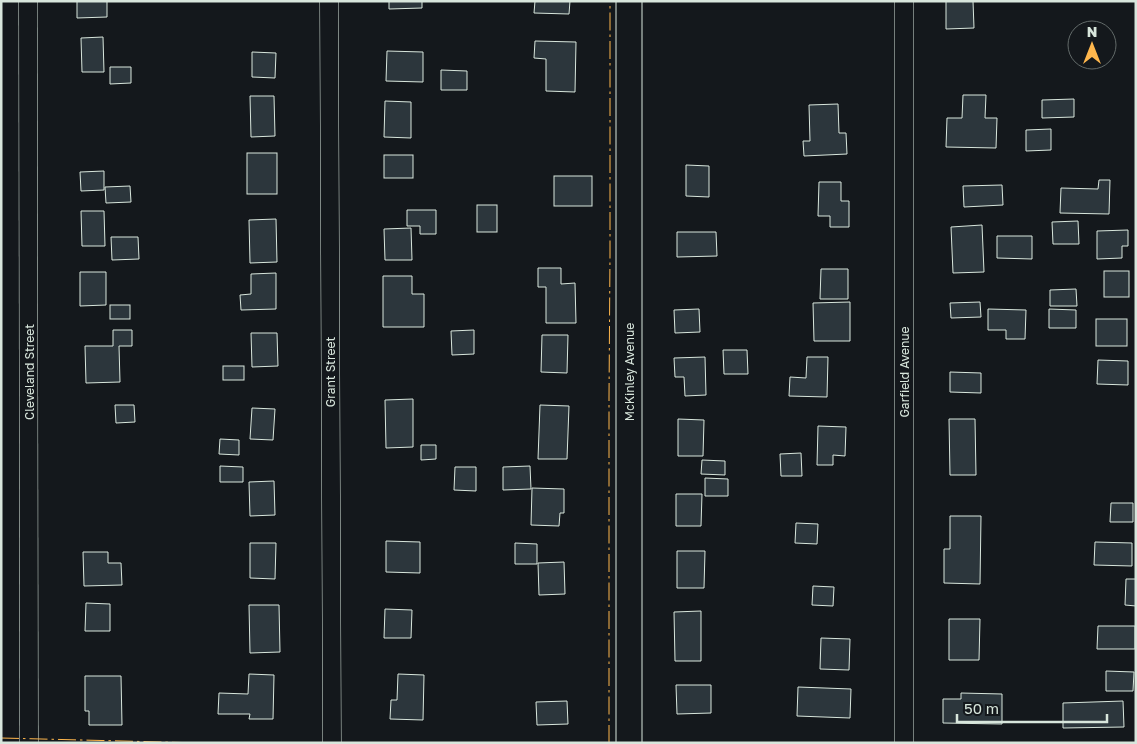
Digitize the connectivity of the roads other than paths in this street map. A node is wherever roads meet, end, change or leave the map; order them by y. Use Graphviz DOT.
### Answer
graph roads {
  1 [pos="28,1"];
  2 [pos="329,1"];
  3 [pos="629,1"];
  4 [pos="904,1"];
  5 [pos="29,743"];
  6 [pos="332,743"];
  7 [pos="630,743"];
  8 [pos="904,743"];
  1 -- 5 [label="street, Cleveland Street"];
  2 -- 6 [label="street, Grant Street"];
  3 -- 7 [label="street, McKinley Avenue"];
  4 -- 8 [label="street, Garfield Avenue"];
}
